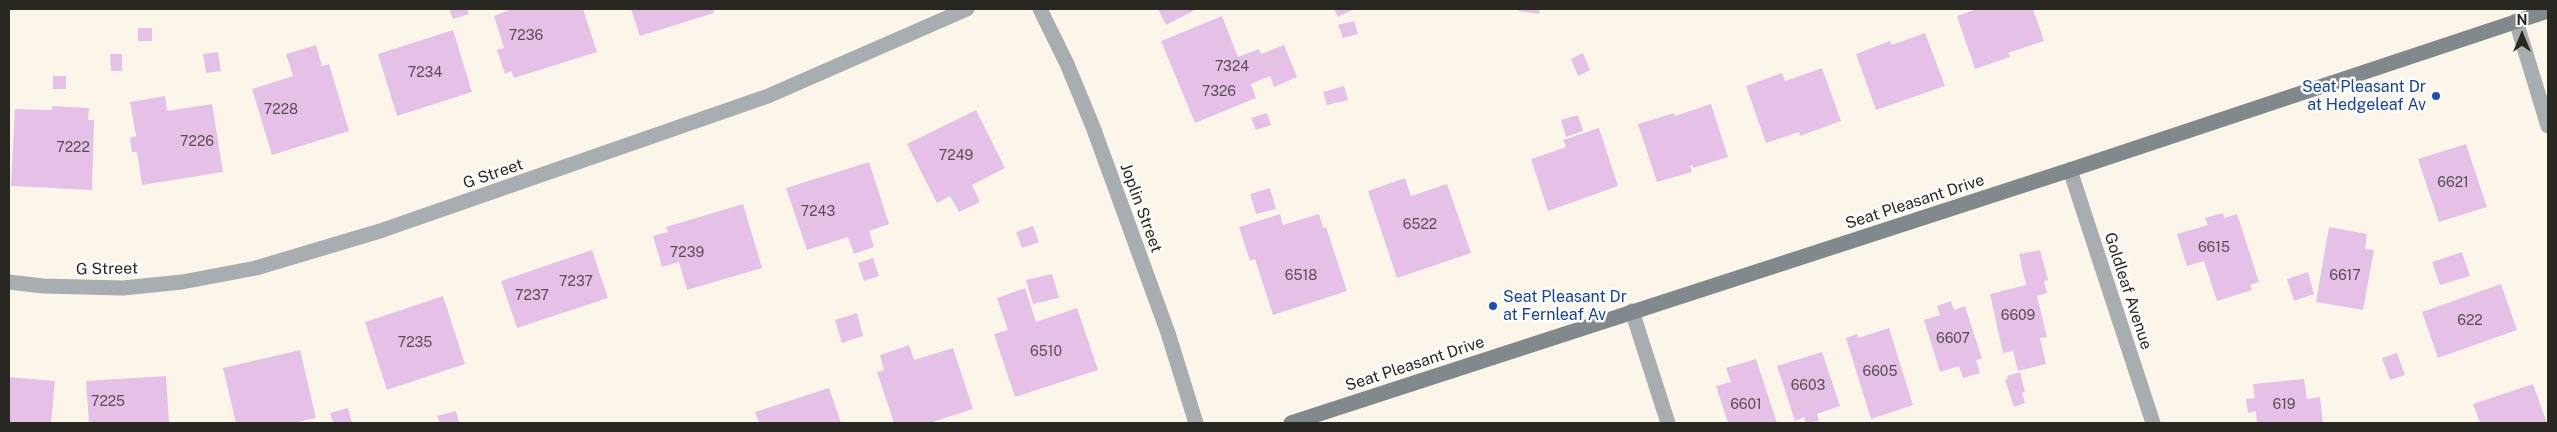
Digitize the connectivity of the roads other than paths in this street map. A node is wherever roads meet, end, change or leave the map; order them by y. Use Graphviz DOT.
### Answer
graph roads {
  1 [pos="967,9"];
  2 [pos="1040,9"];
  3 [pos="2548,11"];
  4 [pos="2516,21"];
  5 [pos="2548,126"];
  6 [pos="2070,170"];
  7 [pos="9,282"];
  8 [pos="1632,311"];
  9 [pos="1196,423"];
  10 [pos="1291,423"];
  11 [pos="1668,423"];
  12 [pos="2152,423"];
  1 -- 7 [label="street, G Street"];
  2 -- 9 [label="street, Joplin Street"];
  3 -- 4 [label="street, Seat Pleasant Drive"];
  4 -- 5 [label="street"];
  4 -- 6 [label="street, Seat Pleasant Drive"];
  6 -- 8 [label="street, Seat Pleasant Drive"];
  6 -- 12 [label="street, Goldleaf Avenue"];
  8 -- 10 [label="street, Seat Pleasant Drive"];
  8 -- 11 [label="street"];
}
